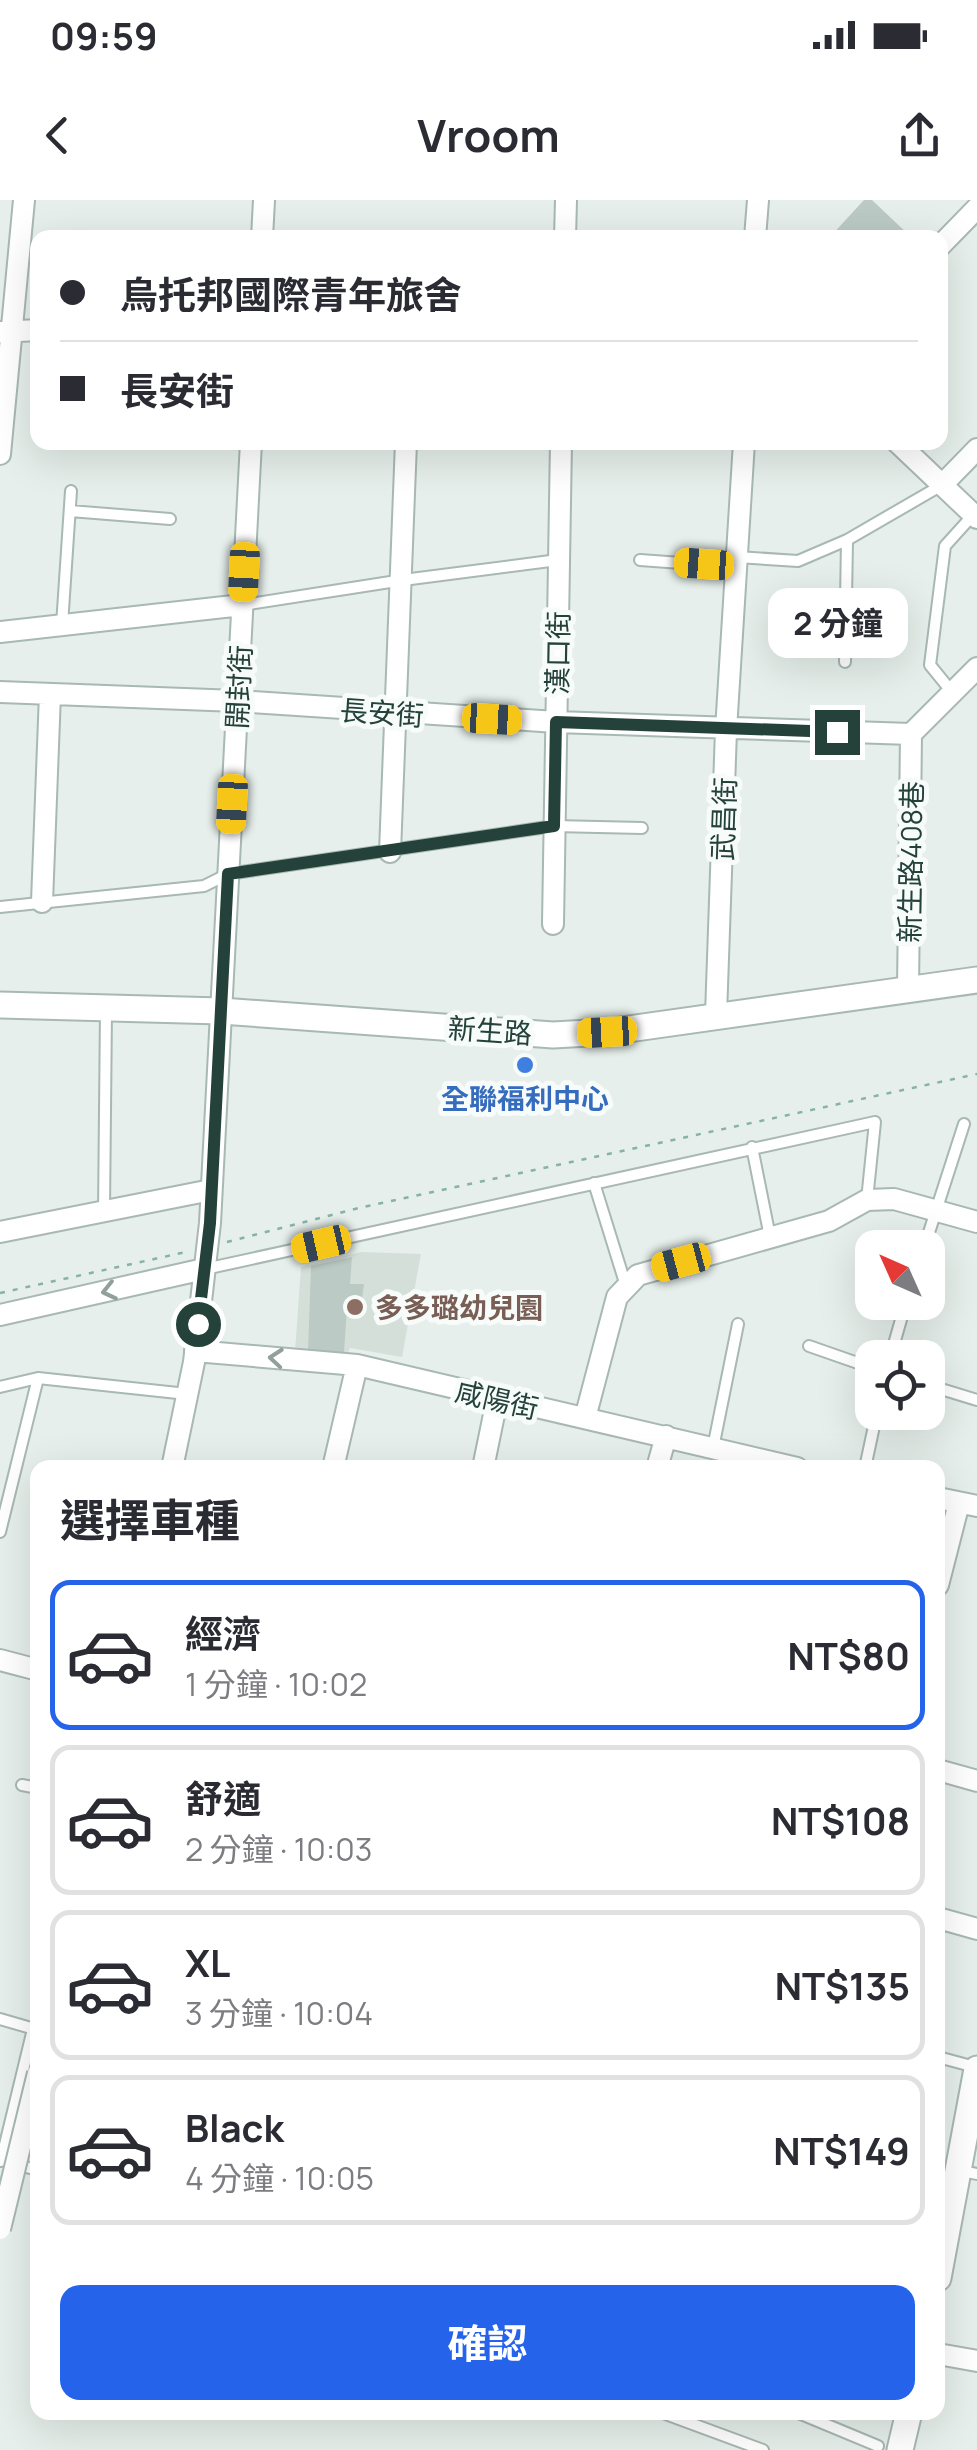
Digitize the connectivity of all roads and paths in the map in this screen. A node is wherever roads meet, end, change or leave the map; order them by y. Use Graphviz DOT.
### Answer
graph roads {
  1 [pos="24,200"];
  2 [pos="264,200"];
  3 [pos="566,200"];
  4 [pos="758,200"];
  5 [pos="977,208"];
  6 [pos="262,230"];
  7 [pos="565,230"];
  8 [pos="756,230"];
  9 [pos="948,238"];
  10 [pos="30,330"];
  11 [pos="5,332"];
  12 [pos="251,450"];
  13 [pos="406,450"];
  14 [pos="561,450"];
  15 [pos="744,450"];
  16 [pos="905,450"];
  17 [pos="977,450"];
  18 [pos="0,454"];
  19 [pos="942,485"];
  20 [pos="71,492"];
  21 [pos="70,511"];
  22 [pos="975,516"];
  23 [pos="170,519"];
  24 [pos="847,540"];
  25 [pos="559,560"];
  26 [pos="640,560"];
  27 [pos="737,562"];
  28 [pos="403,580"];
  29 [pos="242,605"];
  30 [pos="62,625"];
  31 [pos="0,632"];
  32 [pos="845,662"];
  33 [pos="977,668"];
  34 [pos="0,692"];
  35 [pos="952,693"];
  36 [pos="50,694"];
  37 [pos="237,701"];
  38 [pos="396,714"];
  39 [pos="556,722"];
  40 [pos="726,730"];
  41 [pos="912,734"];
  42 [pos="554,826"];
  43 [pos="642,828"];
  44 [pos="390,852"];
  45 [pos="228,874"];
  46 [pos="42,902"];
  47 [pos="0,907"];
  48 [pos="553,924"];
  49 [pos="977,980"];
  50 [pos="908,990"];
  51 [pos="0,1005"];
  52 [pos="106,1009"];
  53 [pos="220,1011"];
  54 [pos="716,1015"];
  55 [pos="977,1074"];
  56 [pos="964,1124"];
  57 [pos="752,1148"];
  58 [pos="594,1183"];
  59 [pos="211,1190"];
  60 [pos="867,1200"];
  61 [pos="938,1210"];
  62 [pos="104,1212"];
  63 [pos="977,1222"];
  64 [pos="931,1230"];
  65 [pos="0,1232"];
  66 [pos="770,1238"];
  67 [pos="207,1247"];
  68 [pos="204,1270"];
  69 [pos="626,1286"];
  70 [pos="0,1292"];
  71 [pos="0,1315"];
  72 [pos="738,1324"];
  73 [pos="810,1346"];
  74 [pos="195,1350"];
  75 [pos="855,1362"];
  76 [pos="357,1365"];
  77 [pos="38,1378"];
  78 [pos="977,1385"];
  79 [pos="0,1387"];
  80 [pos="945,1390"];
  81 [pos="187,1394"];
  82 [pos="497,1400"];
  83 [pos="975,1400"];
  84 [pos="585,1418"];
  85 [pos="873,1430"];
  86 [pos="666,1436"];
  87 [pos="713,1448"];
  88 [pos="174,1460"];
  89 [pos="336,1460"];
  90 [pos="485,1460"];
  91 [pos="660,1460"];
  92 [pos="763,1460"];
  93 [pos="867,1460"];
  94 [pos="968,1505"];
  95 [pos="0,1532"];
  96 [pos="945,1567"];
  97 [pos="0,1660"];
  98 [pos="30,1668"];
  99 [pos="945,1772"];
  100 [pos="977,1781"];
  101 [pos="22,1786"];
  102 [pos="30,1787"];
  103 [pos="945,1920"];
  104 [pos="977,1929"];
  105 [pos="0,2019"];
  106 [pos="30,2028"];
  107 [pos="30,2048"];
  108 [pos="945,2060"];
  109 [pos="976,2076"];
  110 [pos="30,2106"];
  111 [pos="0,2110"];
  112 [pos="12,2115"];
  113 [pos="1,2161"];
  114 [pos="30,2168"];
  115 [pos="967,2172"];
  116 [pos="0,2228"];
  117 [pos="945,2252"];
  118 [pos="945,2355"];
  119 [pos="977,2362"];
  120 [pos="681,2420"];
  121 [pos="817,2420"];
  122 [pos="905,2420"];
  123 [pos="889,2448"];
  124 [pos="762,2450"];
  1 -- 11 [label="street"];
  2 -- 6 [label="street"];
  3 -- 7 [label="street"];
  4 -- 8 [label="street"];
  5 -- 9 [label="street"];
  10 -- 11 [label="street"];
  11 -- 18 [label="street"];
  12 -- 29 [label="street, 開封街"];
  13 -- 28 [label="street"];
  14 -- 25 [label="street, 漢口街"];
  15 -- 27 [label="street, 武昌街"];
  16 -- 19 [label="street"];
  17 -- 19 [label="street"];
  19 -- 22 [label="street"];
  19 -- 24 [label="lane"];
  20 -- 21 [label="lane"];
  21 -- 23 [label="lane"];
  21 -- 30 [label="lane"];
  22 -- 35 [label="lane"];
  24 -- 27 [label="lane"];
  24 -- 32 [label="lane"];
  25 -- 28 [label="lane"];
  25 -- 39 [label="street, 漢口街"];
  26 -- 27 [label="lane"];
  27 -- 40 [label="street, 武昌街"];
  28 -- 29 [label="lane"];
  28 -- 38 [label="street"];
  29 -- 30 [label="street"];
  29 -- 37 [label="street, 開封街"];
  30 -- 31 [label="street"];
  33 -- 35 [label="street"];
  34 -- 36 [label="street, 長安街"];
  35 -- 41 [label="street"];
  36 -- 37 [label="street, 長安街"];
  36 -- 46 [label="street"];
  37 -- 38 [label="street, 長安街"];
  37 -- 45 [label="street, 開封街"];
  38 -- 39 [label="street, 長安街"];
  38 -- 44 [label="street"];
  39 -- 40 [label="street, 長安街"];
  39 -- 42 [label="street, 漢口街"];
  40 -- 41 [label="street, 長安街"];
  40 -- 54 [label="street, 武昌街"];
  41 -- 50 [label="street, 新生路408巷"];
  42 -- 43 [label="lane"];
  42 -- 44 [label="lane"];
  42 -- 48 [label="street, 漢口街"];
  44 -- 45 [label="lane"];
  45 -- 46 [label="lane"];
  45 -- 53 [label="street, 開封街"];
  46 -- 47 [label="lane"];
  49 -- 50 [label="street, 新生路"];
  50 -- 54 [label="street, 新生路"];
  51 -- 52 [label="street, 新生路"];
  52 -- 53 [label="street, 新生路"];
  52 -- 62 [label="lane"];
  53 -- 54 [label="street, 新生路"];
  53 -- 59 [label="street, 開封街"];
  55 -- 67 [label="path"];
  56 -- 61 [label="lane"];
  57 -- 58 [label="lane"];
  57 -- 60 [label="lane"];
  57 -- 66 [label="lane"];
  58 -- 68 [label="lane"];
  58 -- 69 [label="lane"];
  59 -- 62 [label="street"];
  59 -- 67 [label="street, 開封街"];
  60 -- 61 [label="street"];
  60 -- 66 [label="street"];
  61 -- 63 [label="street"];
  61 -- 64 [label="lane"];
  62 -- 65 [label="street"];
  66 -- 69 [label="street"];
  67 -- 68 [label="street, 開封街"];
  67 -- 70 [label="path"];
  68 -- 71 [label="street, one-way"];
  68 -- 74 [label="street, 開封街"];
  69 -- 84 [label="street"];
  72 -- 87 [label="lane"];
  73 -- 75 [label="lane"];
  76 -- 74 [label="street, 咸陽街, one-way"];
  74 -- 81 [label="street, 開封街"];
  76 -- 82 [label="street, 咸陽街"];
  76 -- 89 [label="street"];
  77 -- 79 [label="lane"];
  77 -- 81 [label="lane"];
  77 -- 95 [label="lane"];
  78 -- 83 [label="lane"];
  80 -- 83 [label="lane"];
  81 -- 88 [label="street, 開封街"];
  82 -- 84 [label="street, 咸陽街"];
  82 -- 90 [label="street"];
  84 -- 86 [label="street, 咸陽街"];
  85 -- 93 [label="lane"];
  86 -- 87 [label="street, 咸陽街"];
  86 -- 91 [label="street"];
  87 -- 92 [label="street, 咸陽街"];
  94 -- 96 [label="street"];
  97 -- 98 [label="street"];
  99 -- 100 [label="street"];
  101 -- 102 [label="lane"];
  103 -- 104 [label="street"];
  105 -- 106 [label="lane"];
  107 -- 112 [label="lane"];
  108 -- 109 [label="lane"];
  109 -- 115 [label="street"];
  110 -- 116 [label="street, bridge"];
  111 -- 112 [label="lane"];
  112 -- 113 [label="lane"];
  113 -- 114 [label="lane"];
  115 -- 117 [label="street"];
  118 -- 119 [label="street"];
  120 -- 124 [label="lane"];
  121 -- 123 [label="lane"];
  122 -- 123 [label="street"];
}
